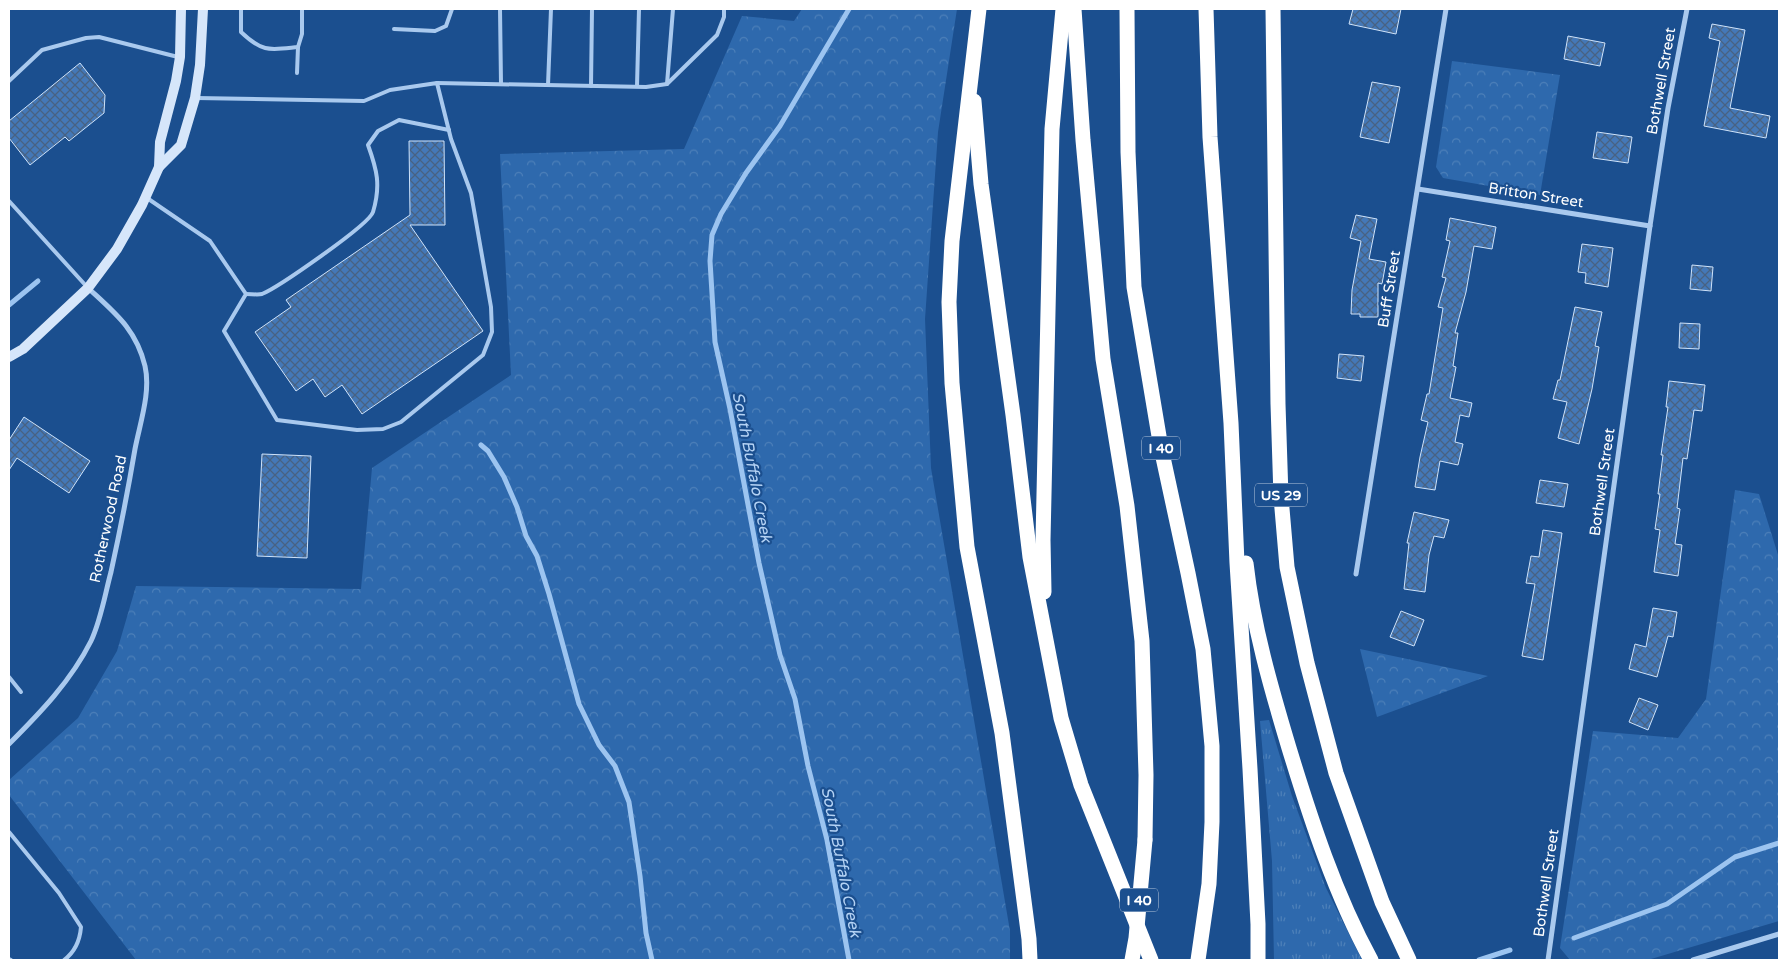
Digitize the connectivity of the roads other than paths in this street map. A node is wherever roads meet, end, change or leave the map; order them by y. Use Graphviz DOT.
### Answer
graph roads {
  1 [pos="180,9"];
  2 [pos="203,9"];
  3 [pos="241,9"];
  4 [pos="302,9"];
  5 [pos="452,9"];
  6 [pos="500,9"];
  7 [pos="551,9"];
  8 [pos="592,9"];
  9 [pos="639,9"];
  10 [pos="674,9"];
  11 [pos="724,9"];
  12 [pos="979,9"];
  13 [pos="1063,9"];
  14 [pos="1074,9"];
  15 [pos="1127,9"];
  16 [pos="1206,9"];
  17 [pos="1274,9"];
  18 [pos="1446,9"];
  19 [pos="1686,9"];
  20 [pos="394,29"];
  21 [pos="298,47"];
  22 [pos="180,57"];
  23 [pos="972,65"];
  24 [pos="297,73"];
  25 [pos="9,81"];
  26 [pos="437,83"];
  27 [pos="501,84"];
  28 [pos="667,84"];
  29 [pos="548,85"];
  30 [pos="591,86"];
  31 [pos="638,86"];
  32 [pos="195,98"];
  33 [pos="449,130"];
  34 [pos="159,167"];
  35 [pos="1418,189"];
  36 [pos="146,197"];
  37 [pos="9,202"];
  38 [pos="1650,226"];
  39 [pos="88,288"];
  40 [pos="246,294"];
  41 [pos="9,357"];
  42 [pos="1231,422"];
  43 [pos="1356,574"];
  44 [pos="1046,639"];
  45 [pos="9,677"];
  46 [pos="21,692"];
  47 [pos="9,744"];
  48 [pos="9,832"];
  49 [pos="1779,934"];
  50 [pos="64,960"];
  51 [pos="1030,960"];
  52 [pos="1132,960"];
  53 [pos="1151,960"];
  54 [pos="1198,960"];
  55 [pos="1258,960"];
  56 [pos="1371,960"];
  57 [pos="1409,960"];
  58 [pos="1548,960"];
  59 [pos="1693,960"];
  1 -- 22 [label="main road"];
  2 -- 32 [label="main road"];
  3 -- 21 [label="lane"];
  4 -- 21 [label="lane"];
  5 -- 20 [label="lane"];
  6 -- 27 [label="lane"];
  7 -- 29 [label="lane"];
  8 -- 30 [label="lane"];
  9 -- 31 [label="lane"];
  10 -- 28 [label="lane"];
  11 -- 28 [label="lane"];
  12 -- 23 [label="highway"];
  13 -- 44 [label="highway"];
  14 -- 52 [label="highway, I 40, bridge"];
  15 -- 54 [label="highway, I 40"];
  16 -- 42 [label="highway"];
  17 -- 57 [label="highway, US 29"];
  18 -- 35 [label="street, Buff Street"];
  19 -- 38 [label="street, Bothwell Street"];
  21 -- 24 [label="lane"];
  22 -- 25 [label="lane"];
  22 -- 34 [label="main road"];
  23 -- 44 [label="highway"];
  23 -- 51 [label="highway"];
  26 -- 27 [label="lane"];
  26 -- 32 [label="lane"];
  26 -- 33 [label="lane"];
  27 -- 29 [label="lane"];
  28 -- 31 [label="lane"];
  29 -- 30 [label="lane"];
  30 -- 31 [label="lane"];
  32 -- 34 [label="main road"];
  33 -- 40 [label="lane"];
  33 -- 40 [label="lane"];
  34 -- 36 [label="main road"];
  35 -- 38 [label="street, Britton Street"];
  35 -- 43 [label="street, Buff Street"];
  36 -- 39 [label="main road"];
  36 -- 40 [label="lane"];
  37 -- 39 [label="lane"];
  38 -- 58 [label="street, Bothwell Street"];
  39 -- 41 [label="main road"];
  39 -- 47 [label="street, Rotherwood Road"];
  42 -- 55 [label="highway"];
  42 -- 56 [label="highway"];
  44 -- 53 [label="highway"];
  45 -- 46 [label="lane"];
  48 -- 50 [label="lane"];
  49 -- 59 [label="street"];
}
